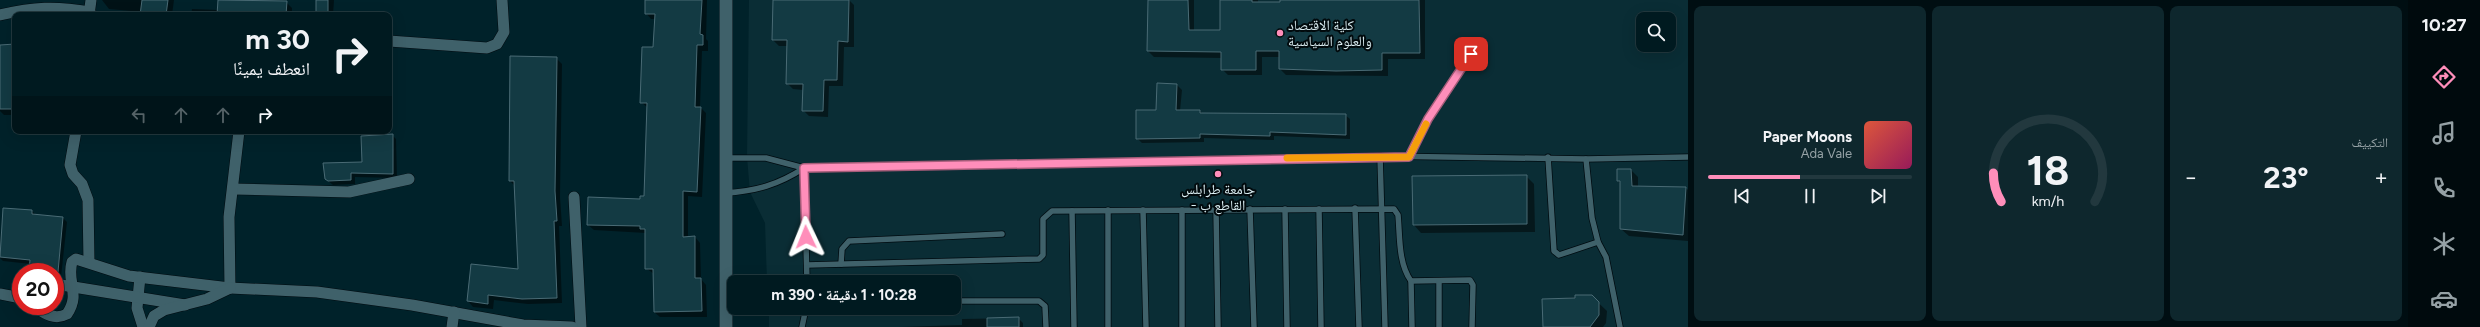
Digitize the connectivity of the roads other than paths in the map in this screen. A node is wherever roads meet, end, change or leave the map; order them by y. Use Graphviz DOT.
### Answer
graph roads {
  1 [pos="91,0"];
  2 [pos="502,0"];
  3 [pos="726,0"];
  4 [pos="12,12"];
  5 [pos="13,12"];
  6 [pos="82,12"];
  7 [pos="90,12"];
  8 [pos="0,15"];
  9 [pos="392,41"];
  10 [pos="1480,41"];
  11 [pos="75,134"];
  12 [pos="239,134"];
  13 [pos="1380,156"];
  14 [pos="1409,157"];
  15 [pos="1548,157"];
  16 [pos="1688,157"];
  17 [pos="724,158"];
  18 [pos="1586,159"];
  19 [pos="804,168"];
  20 [pos="410,179"];
  21 [pos="233,189"];
  22 [pos="724,193"];
  23 [pos="574,197"];
  24 [pos="1319,208"];
  25 [pos="1355,208"];
  26 [pos="1381,208"];
  27 [pos="1216,209"];
  28 [pos="1250,209"];
  29 [pos="1285,209"];
  30 [pos="1108,210"];
  31 [pos="1143,210"];
  32 [pos="1182,210"];
  33 [pos="1072,211"];
  34 [pos="1002,234"];
  35 [pos="1598,242"];
  36 [pos="89,262"];
  37 [pos="841,264"];
  38 [pos="807,265"];
  39 [pos="807,275"];
  40 [pos="140,277"];
  41 [pos="1411,281"];
  42 [pos="1439,281"];
  43 [pos="64,286"];
  44 [pos="73,287"];
  45 [pos="230,288"];
  46 [pos="0,294"];
  47 [pos="12,295"];
  48 [pos="137,297"];
  49 [pos="961,301"];
  50 [pos="185,305"];
  51 [pos="454,312"];
  52 [pos="51,315"];
  53 [pos="805,315"];
  54 [pos="143,327"];
  55 [pos="149,327"];
  56 [pos="452,327"];
  57 [pos="572,327"];
  58 [pos="581,327"];
  59 [pos="726,327"];
  60 [pos="802,327"];
  61 [pos="1046,327"];
  62 [pos="1074,327"];
  63 [pos="1108,327"];
  64 [pos="1146,327"];
  65 [pos="1182,327"];
  66 [pos="1218,327"];
  67 [pos="1254,327"];
  68 [pos="1286,327"];
  69 [pos="1321,327"];
  70 [pos="1358,327"];
  71 [pos="1385,327"];
  72 [pos="1412,327"];
  73 [pos="1439,327"];
  74 [pos="1472,327"];
  75 [pos="1620,327"];
  1 -- 7 [label="street"];
  2 -- 9 [label="street"];
  3 -- 17 [label="street"];
  4 -- 8 [label="street"];
  5 -- 6 [label="street"];
  10 -- 14 [label="lane"];
  11 -- 36 [label="street"];
  12 -- 21 [label="street"];
  13 -- 14 [label="lane"];
  13 -- 19 [label="lane"];
  13 -- 26 [label="lane"];
  14 -- 15 [label="lane"];
  15 -- 18 [label="lane"];
  15 -- 35 [label="lane"];
  16 -- 18 [label="lane"];
  17 -- 19 [label="lane"];
  17 -- 22 [label="street"];
  18 -- 35 [label="lane"];
  19 -- 22 [label="lane"];
  19 -- 38 [label="lane"];
  20 -- 21 [label="street"];
  21 -- 45 [label="street"];
  22 -- 59 [label="street"];
  23 -- 58 [label="street"];
  24 -- 25 [label="lane"];
  24 -- 29 [label="lane"];
  24 -- 69 [label="lane"];
  25 -- 26 [label="lane"];
  25 -- 70 [label="lane"];
  26 -- 41 [label="lane"];
  26 -- 71 [label="lane"];
  27 -- 28 [label="lane"];
  27 -- 32 [label="lane"];
  27 -- 66 [label="lane"];
  28 -- 29 [label="lane"];
  28 -- 67 [label="lane"];
  29 -- 68 [label="lane"];
  30 -- 31 [label="lane"];
  30 -- 33 [label="lane"];
  30 -- 63 [label="lane"];
  31 -- 32 [label="lane"];
  31 -- 64 [label="lane"];
  32 -- 65 [label="lane"];
  33 -- 37 [label="lane"];
  33 -- 62 [label="lane"];
  34 -- 37 [label="lane"];
  35 -- 75 [label="lane"];
  36 -- 40 [label="street"];
  36 -- 44 [label="street"];
  37 -- 38 [label="lane"];
  38 -- 39 [label="lane"];
  40 -- 45 [label="street"];
  40 -- 48 [label="street"];
  41 -- 42 [label="lane"];
  41 -- 72 [label="lane"];
  42 -- 73 [label="lane"];
  42 -- 74 [label="lane"];
  43 -- 44 [label="street"];
  44 -- 48 [label="street"];
  44 -- 52 [label="street"];
  45 -- 50 [label="street"];
  45 -- 51 [label="street"];
  46 -- 47 [label="street"];
  48 -- 50 [label="street"];
  48 -- 54 [label="street"];
  49 -- 61 [label="lane"];
  50 -- 55 [label="street"];
  51 -- 56 [label="street"];
  51 -- 57 [label="street"];
  53 -- 60 [label="lane"];
}
